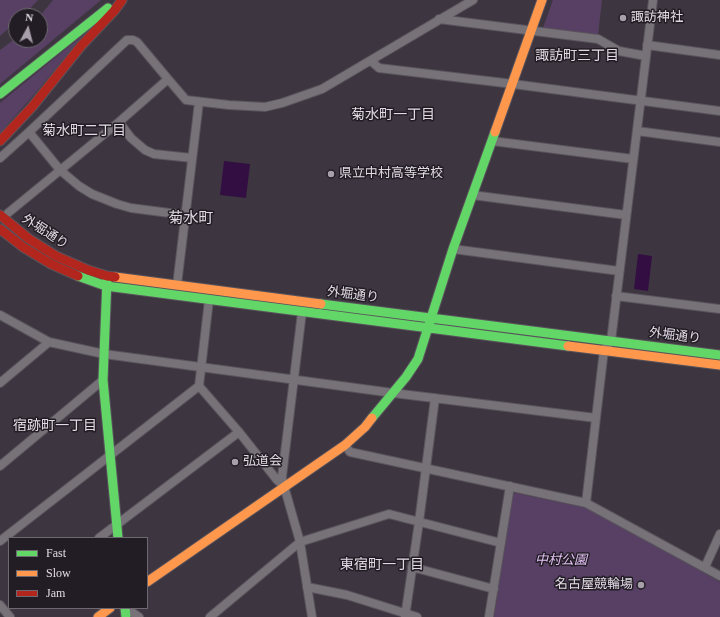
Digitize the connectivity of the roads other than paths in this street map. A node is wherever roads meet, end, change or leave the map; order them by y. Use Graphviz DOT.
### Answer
graph roads {
  1 [pos="119,0"];
  2 [pos="122,0"];
  3 [pos="474,0"];
  4 [pos="542,0"];
  5 [pos="653,0"];
  6 [pos="439,19"];
  7 [pos="532,31"];
  8 [pos="647,45"];
  9 [pos="720,55"];
  10 [pos="646,56"];
  11 [pos="371,60"];
  12 [pos="168,79"];
  13 [pos="513,84"];
  14 [pos="0,94"];
  15 [pos="199,102"];
  16 [pos="640,102"];
  17 [pos="720,111"];
  18 [pos="119,122"];
  19 [pos="637,131"];
  20 [pos="30,132"];
  21 [pos="0,141"];
  22 [pos="492,141"];
  23 [pos="720,142"];
  24 [pos="0,158"];
  25 [pos="192,158"];
  26 [pos="633,159"];
  27 [pos="60,170"];
  28 [pos="472,195"];
  29 [pos="4,214"];
  30 [pos="185,215"];
  31 [pos="626,215"];
  32 [pos="0,229"];
  33 [pos="453,249"];
  34 [pos="619,271"];
  35 [pos="107,276"];
  36 [pos="177,285"];
  37 [pos="106,286"];
  38 [pos="616,296"];
  39 [pos="209,300"];
  40 [pos="720,309"];
  41 [pos="302,312"];
  42 [pos="0,315"];
  43 [pos="432,318"];
  44 [pos="429,328"];
  45 [pos="611,341"];
  46 [pos="49,342"];
  47 [pos="604,350"];
  48 [pos="104,354"];
  49 [pos="720,355"];
  50 [pos="720,365"];
  51 [pos="202,368"];
  52 [pos="104,380"];
  53 [pos="293,380"];
  54 [pos="0,383"];
  55 [pos="199,386"];
  56 [pos="393,394"];
  57 [pos="435,398"];
  58 [pos="596,418"];
  59 [pos="239,432"];
  60 [pos="345,445"];
  61 [pos="111,454"];
  62 [pos="0,466"];
  63 [pos="426,468"];
  64 [pos="284,486"];
  65 [pos="510,486"];
  66 [pos="586,502"];
  67 [pos="419,522"];
  68 [pos="117,525"];
  69 [pos="720,534"];
  70 [pos="100,537"];
  71 [pos="118,537"];
  72 [pos="0,541"];
  73 [pos="300,542"];
  74 [pos="501,543"];
  75 [pos="705,567"];
  76 [pos="412,568"];
  77 [pos="720,576"];
  78 [pos="148,581"];
  79 [pos="307,587"];
  80 [pos="494,589"];
  81 [pos="3,608"];
  82 [pos="109,609"];
  83 [pos="127,609"];
  84 [pos="405,616"];
  85 [pos="10,617"];
  86 [pos="98,617"];
  87 [pos="139,617"];
  88 [pos="210,617"];
  89 [pos="312,617"];
  90 [pos="417,617"];
  91 [pos="489,617"];
  1 -- 14 [label="main road"];
  2 -- 21 [label="main road"];
  3 -- 6 [label="street"];
  4 -- 7 [label="main road"];
  5 -- 8 [label="street"];
  6 -- 7 [label="street"];
  6 -- 11 [label="street"];
  7 -- 10 [label="street"];
  7 -- 13 [label="main road"];
  8 -- 9 [label="street"];
  8 -- 10 [label="street"];
  10 -- 16 [label="street"];
  11 -- 13 [label="street"];
  11 -- 15 [label="street"];
  12 -- 15 [label="street"];
  12 -- 18 [label="street"];
  12 -- 20 [label="street"];
  13 -- 16 [label="street"];
  13 -- 22 [label="main road"];
  15 -- 25 [label="street"];
  16 -- 17 [label="street"];
  16 -- 19 [label="street"];
  18 -- 25 [label="street"];
  18 -- 27 [label="street"];
  19 -- 23 [label="street"];
  19 -- 26 [label="street"];
  20 -- 24 [label="street"];
  20 -- 27 [label="street"];
  22 -- 26 [label="street"];
  22 -- 28 [label="main road"];
  25 -- 30 [label="street"];
  26 -- 31 [label="street"];
  27 -- 29 [label="street"];
  27 -- 30 [label="street"];
  28 -- 31 [label="street"];
  28 -- 33 [label="main road"];
  29 -- 35 [label="main road, 外堀通り"];
  30 -- 36 [label="street"];
  31 -- 34 [label="street"];
  32 -- 37 [label="main road, 外堀通り"];
  33 -- 34 [label="street"];
  33 -- 43 [label="main road"];
  34 -- 38 [label="street"];
  35 -- 36 [label="main road, 外堀通り"];
  35 -- 37 [label="main road"];
  36 -- 43 [label="main road, 外堀通り"];
  37 -- 39 [label="main road, 外堀通り"];
  37 -- 48 [label="main road"];
  38 -- 40 [label="street"];
  38 -- 45 [label="street"];
  39 -- 41 [label="main road, 外堀通り"];
  39 -- 51 [label="street"];
  41 -- 44 [label="main road, 外堀通り"];
  41 -- 53 [label="street"];
  42 -- 46 [label="street"];
  43 -- 44 [label="main road"];
  43 -- 45 [label="main road, 外堀通り"];
  44 -- 47 [label="main road, 外堀通り"];
  44 -- 56 [label="main road"];
  45 -- 47 [label="street"];
  45 -- 49 [label="main road, 外堀通り"];
  46 -- 48 [label="street"];
  46 -- 54 [label="street"];
  47 -- 50 [label="main road, 外堀通り"];
  47 -- 58 [label="street"];
  48 -- 51 [label="street"];
  48 -- 52 [label="main road"];
  51 -- 53 [label="street"];
  51 -- 55 [label="street"];
  52 -- 61 [label="main road"];
  52 -- 62 [label="street"];
  53 -- 56 [label="street"];
  53 -- 64 [label="street"];
  55 -- 59 [label="street"];
  55 -- 61 [label="street"];
  56 -- 57 [label="street"];
  56 -- 60 [label="main road"];
  57 -- 58 [label="street"];
  57 -- 63 [label="street"];
  58 -- 66 [label="street"];
  59 -- 64 [label="street"];
  59 -- 68 [label="street"];
  60 -- 63 [label="street"];
  60 -- 64 [label="main road"];
  61 -- 68 [label="main road"];
  61 -- 72 [label="street"];
  63 -- 65 [label="street"];
  63 -- 67 [label="street"];
  64 -- 73 [label="street"];
  64 -- 78 [label="main road"];
  65 -- 66 [label="street"];
  65 -- 74 [label="street"];
  66 -- 75 [label="street"];
  67 -- 73 [label="street"];
  67 -- 74 [label="street"];
  67 -- 76 [label="street"];
  68 -- 70 [label="street"];
  68 -- 71 [label="main road"];
  69 -- 75 [label="street"];
  73 -- 79 [label="street"];
  73 -- 88 [label="street"];
  74 -- 80 [label="street"];
  75 -- 77 [label="street"];
  76 -- 80 [label="street"];
  76 -- 84 [label="street"];
  79 -- 84 [label="street"];
  79 -- 89 [label="street"];
  80 -- 91 [label="street"];
  81 -- 85 [label="street"];
  82 -- 86 [label="main road"];
  83 -- 87 [label="street"];
  84 -- 90 [label="street"];
}
